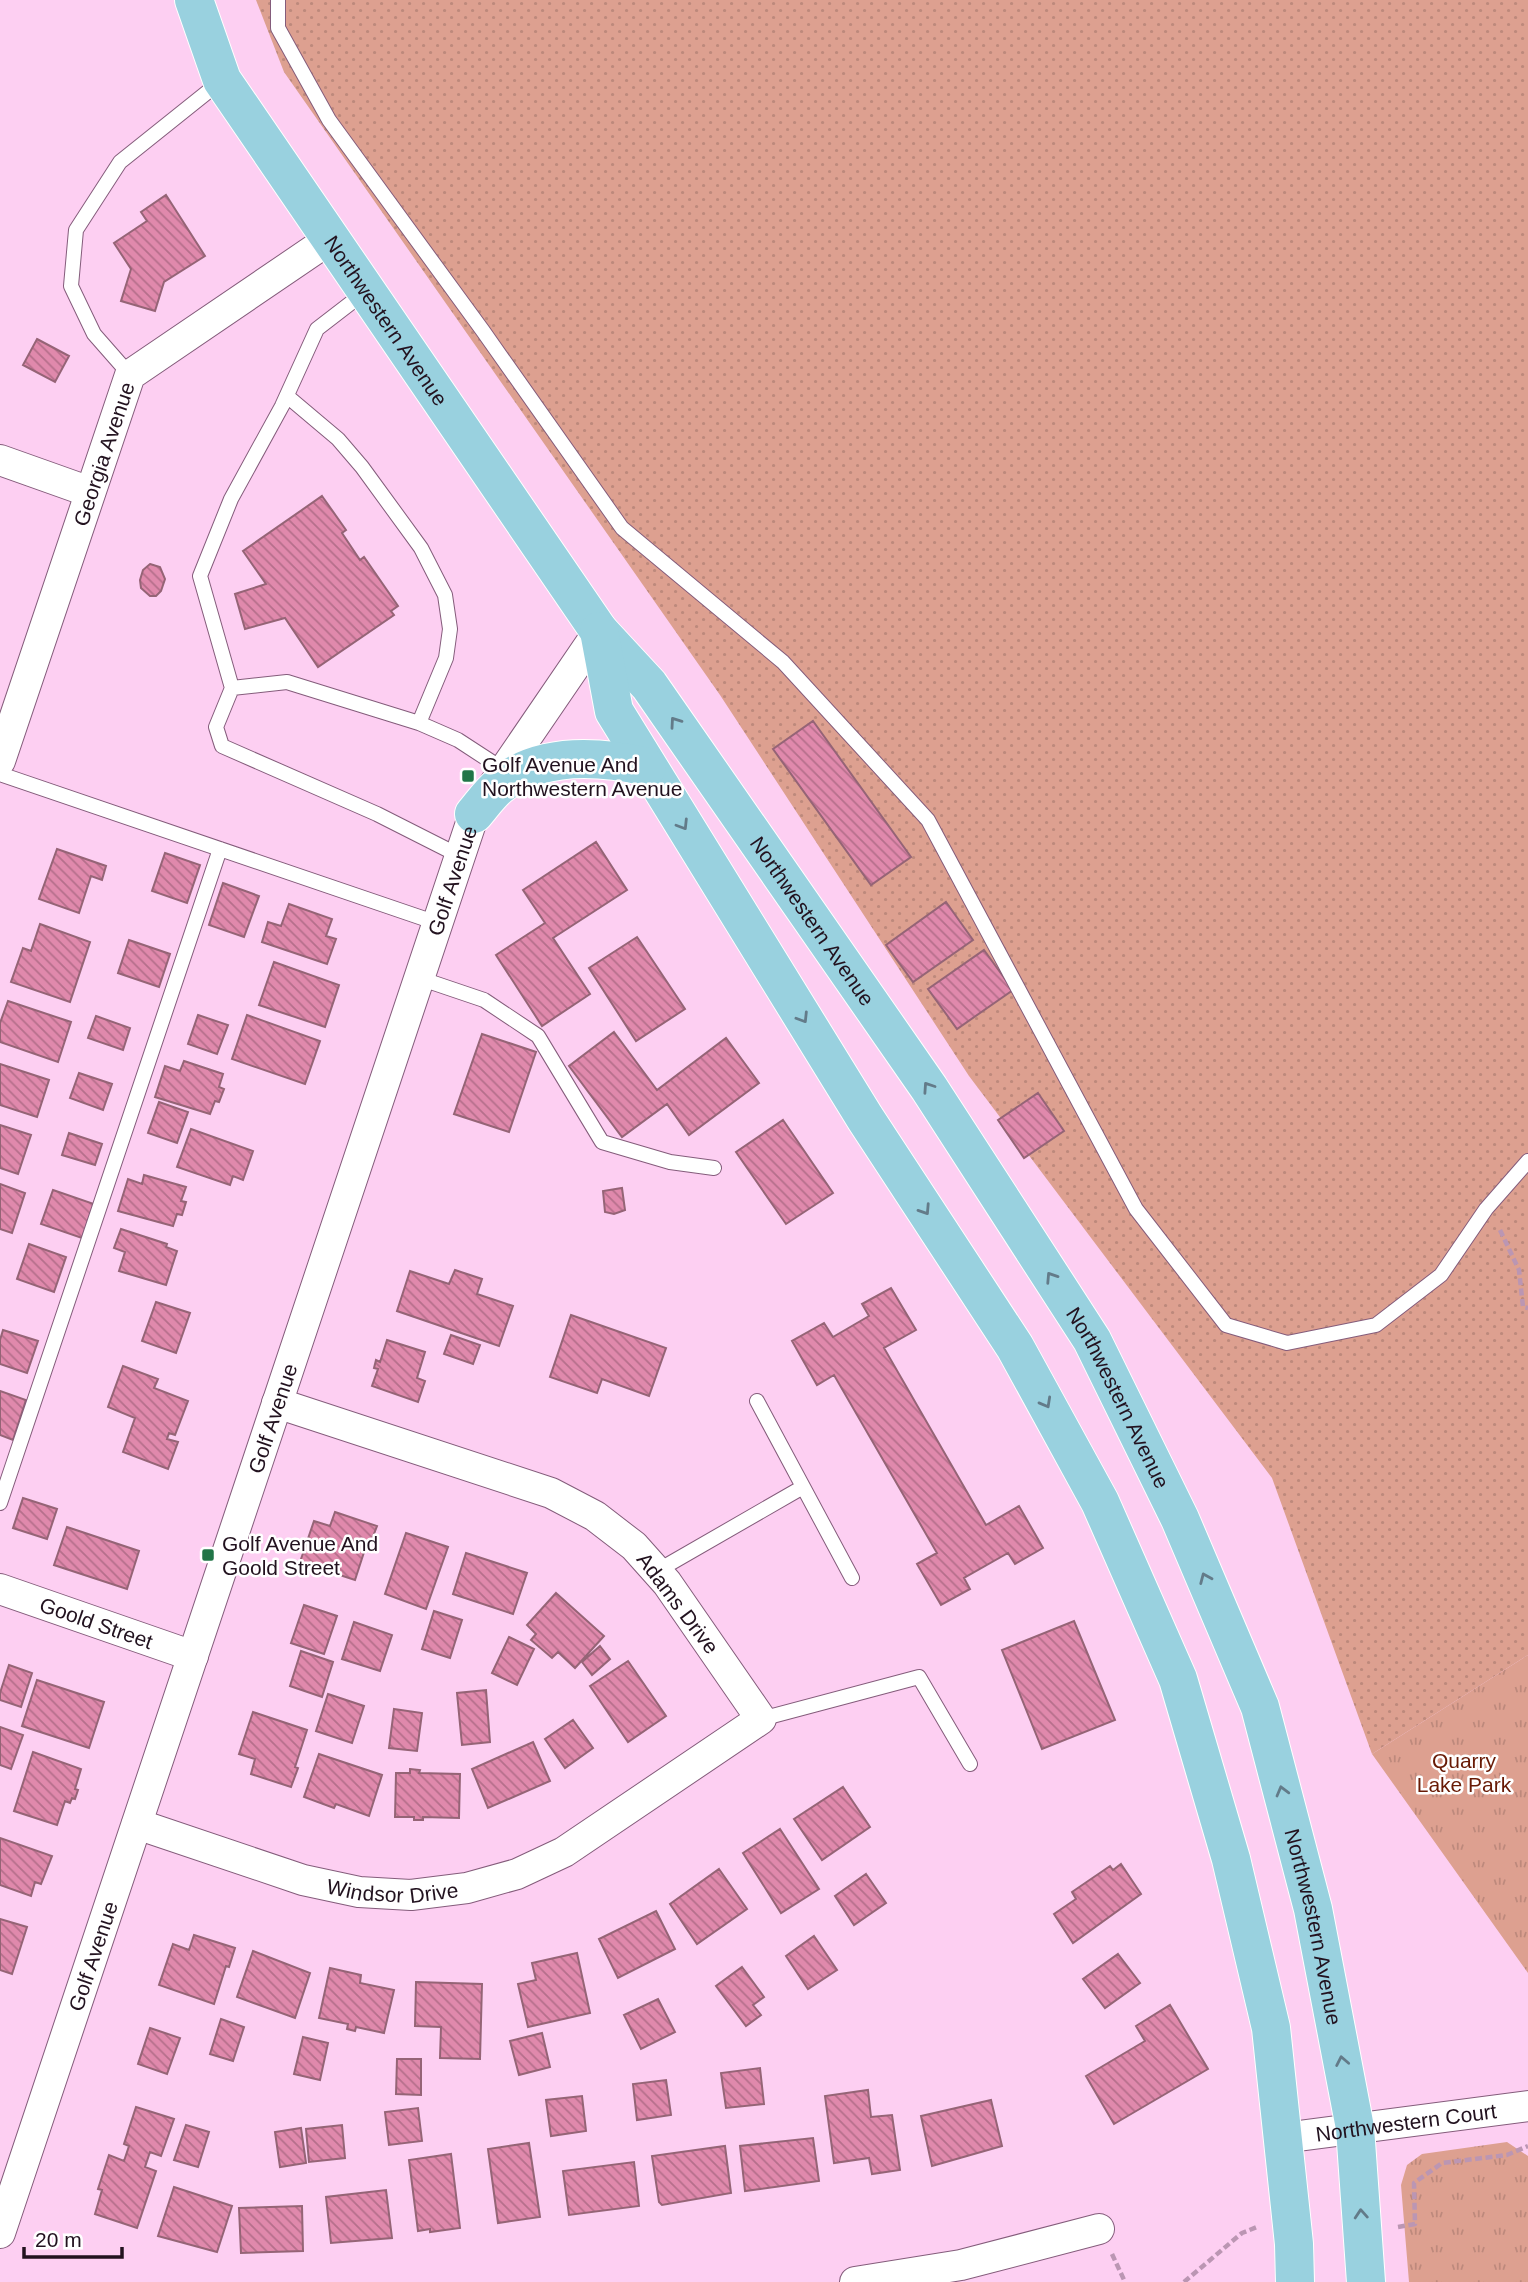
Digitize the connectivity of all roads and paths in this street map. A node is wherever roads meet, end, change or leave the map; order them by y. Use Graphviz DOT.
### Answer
graph roads {
  1 [pos="194,0"];
  2 [pos="278,0"];
  3 [pos="222,80"];
  4 [pos="330,239"];
  5 [pos="366,292"];
  6 [pos="130,374"];
  7 [pos="287,396"];
  8 [pos="0,460"];
  9 [pos="90,492"];
  10 [pos="599,631"];
  11 [pos="232,688"];
  12 [pos="419,723"];
  13 [pos="0,761"];
  14 [pos="647,767"];
  15 [pos="504,770"];
  16 [pos="0,774"];
  17 [pos="474,814"];
  18 [pos="220,849"];
  19 [pos="460,856"];
  20 [pos="437,923"];
  21 [pos="419,978"];
  22 [pos="1528,1161"];
  23 [pos="714,1168"];
  24 [pos="1486,1209"];
  25 [pos="1528,1308"];
  26 [pos="757,1401"];
  27 [pos="277,1403"];
  28 [pos="803,1487"];
  29 [pos="0,1503"];
  30 [pos="657,1571"];
  31 [pos="852,1578"];
  32 [pos="0,1589"];
  33 [pos="193,1656"];
  34 [pos="761,1719"];
  35 [pos="970,1764"];
  36 [pos="136,1824"];
  37 [pos="1528,2106"];
  38 [pos="1355,2128"];
  39 [pos="1283,2138"];
  40 [pos="1099,2228"];
  41 [pos="0,2232"];
  42 [pos="855,2282"];
  43 [pos="1296,2282"];
  44 [pos="1366,2282"];
  1 -- 3 [label="main road, Northwestern Avenue"];
  2 -- 24 [label="lane"];
  3 -- 4 [label="main road, Northwestern Avenue"];
  3 -- 6 [label="lane"];
  4 -- 5 [label="main road, Northwestern Avenue"];
  4 -- 6 [label="street, Georgia Avenue"];
  5 -- 7 [label="lane"];
  5 -- 10 [label="main road, Northwestern Avenue"];
  6 -- 9 [label="street, Georgia Avenue"];
  7 -- 11 [label="lane"];
  7 -- 12 [label="lane"];
  8 -- 9 [label="street"];
  9 -- 13 [label="street, Georgia Avenue"];
  10 -- 14 [label="main road, Northwestern Avenue"];
  10 -- 15 [label="street, Golf Avenue"];
  38 -- 10 [label="main road, Northwestern Avenue, one-way"];
  11 -- 12 [label="lane"];
  11 -- 19 [label="lane"];
  12 -- 15 [label="lane"];
  14 -- 17 [label="main road"];
  14 -- 39 [label="main road, Northwestern Avenue, one-way"];
  15 -- 17 [label="street, Golf Avenue"];
  16 -- 18 [label="lane"];
  17 -- 19 [label="street, Golf Avenue"];
  18 -- 20 [label="lane"];
  18 -- 29 [label="lane"];
  19 -- 20 [label="street, Golf Avenue"];
  20 -- 21 [label="street, Golf Avenue"];
  21 -- 23 [label="lane"];
  21 -- 27 [label="street, Golf Avenue"];
  22 -- 24 [label="lane"];
  24 -- 25 [label="path"];
  26 -- 28 [label="lane"];
  27 -- 30 [label="street, Adams Drive"];
  27 -- 33 [label="street, Golf Avenue"];
  28 -- 30 [label="lane"];
  28 -- 31 [label="lane"];
  30 -- 34 [label="street, Adams Drive"];
  32 -- 33 [label="street, Goold Street"];
  33 -- 36 [label="street, Golf Avenue"];
  34 -- 35 [label="lane"];
  34 -- 36 [label="street, Windsor Drive"];
  36 -- 41 [label="street, Golf Avenue"];
  37 -- 38 [label="street, Northwestern Court"];
  38 -- 39 [label="street, Northwestern Court"];
  44 -- 38 [label="main road, Northwestern Avenue, one-way"];
  39 -- 43 [label="main road, Northwestern Avenue"];
  40 -- 42 [label="street"];
}
